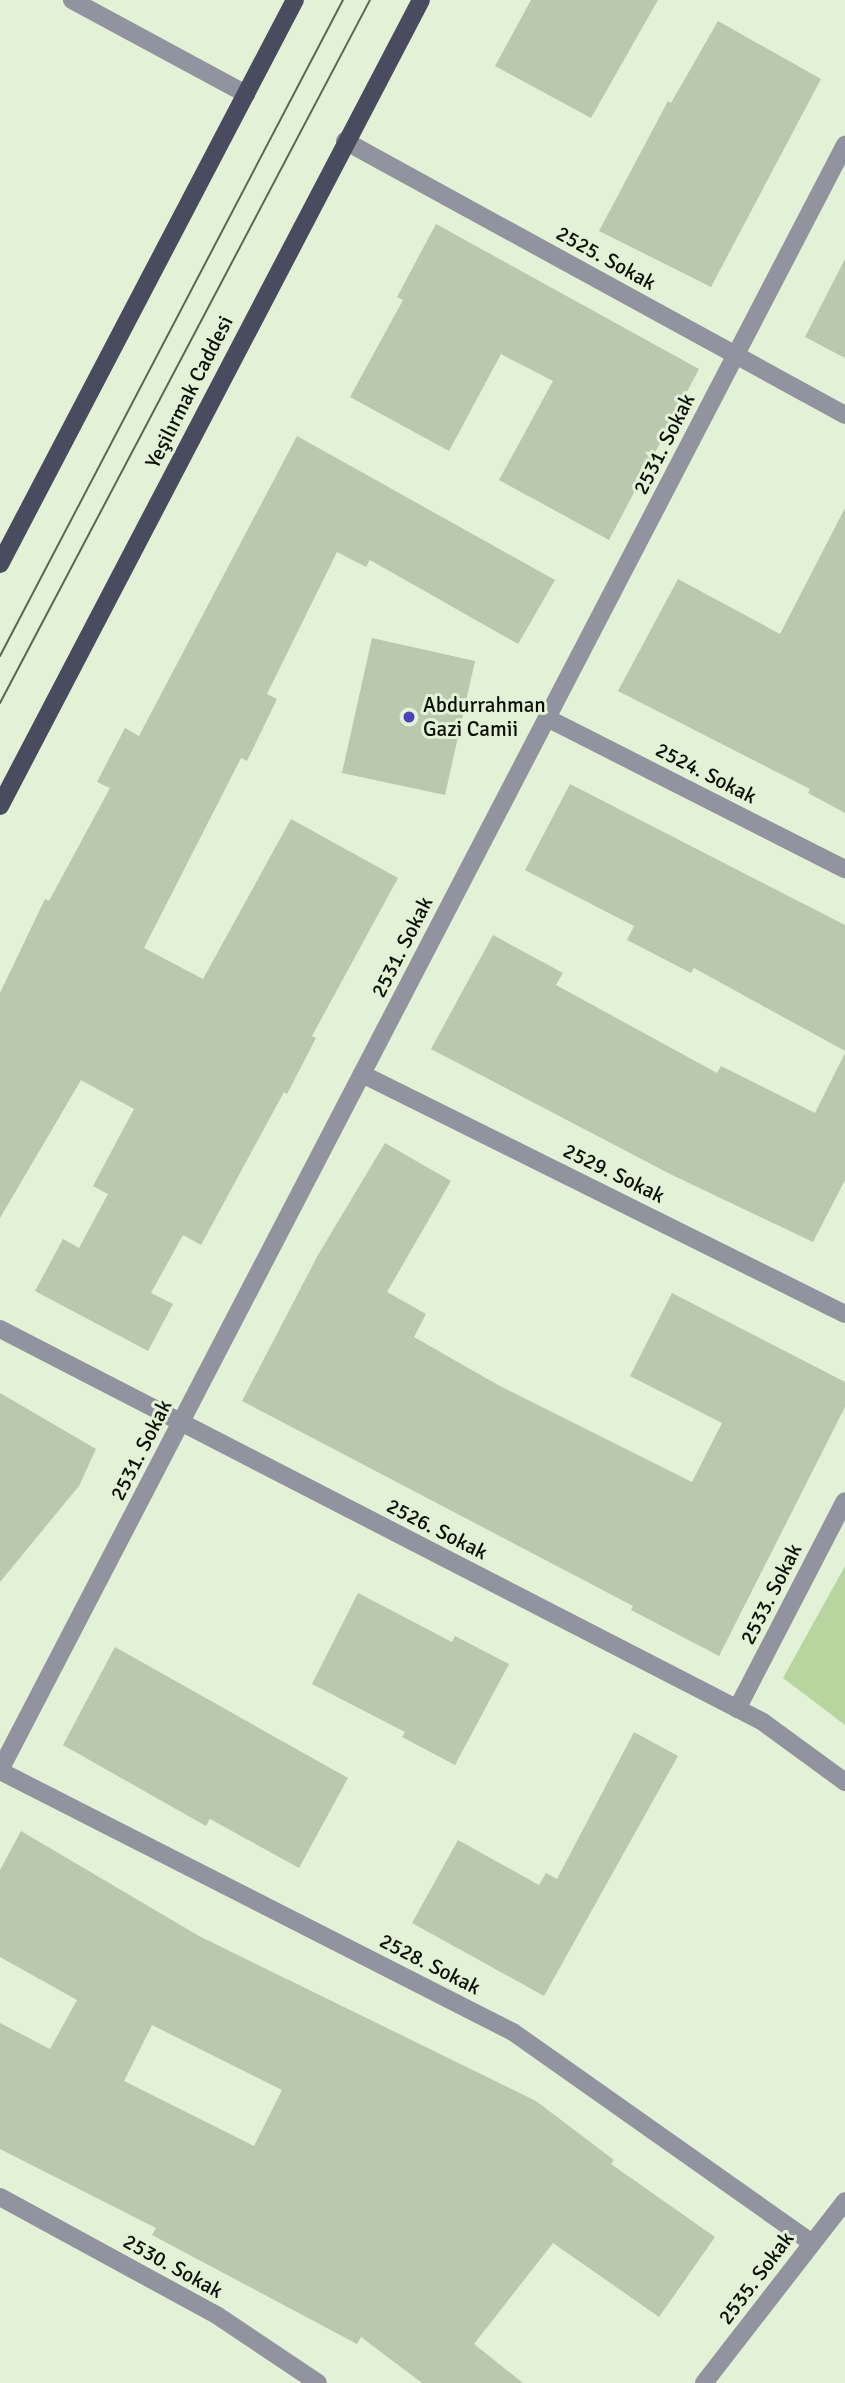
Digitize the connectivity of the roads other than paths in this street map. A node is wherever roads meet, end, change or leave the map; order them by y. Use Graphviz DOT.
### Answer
graph roads {
  1 [pos="72,0"];
  2 [pos="295,0"];
  3 [pos="421,0"];
  4 [pos="246,93"];
  5 [pos="345,141"];
  6 [pos="845,145"];
  7 [pos="736,355"];
  8 [pos="845,415"];
  9 [pos="0,564"];
  10 [pos="547,718"];
  11 [pos="0,806"];
  12 [pos="845,869"];
  13 [pos="362,1074"];
  14 [pos="845,1314"];
  15 [pos="0,1329"];
  16 [pos="180,1423"];
  17 [pos="845,1501"];
  18 [pos="737,1709"];
  19 [pos="0,1770"];
  20 [pos="845,1783"];
  21 [pos="0,2197"];
  22 [pos="845,2201"];
  23 [pos="811,2242"];
  24 [pos="318,2383"];
  25 [pos="704,2383"];
  1 -- 4 [label="street"];
  2 -- 4 [label="main road"];
  3 -- 5 [label="main road, Yeşilırmak Caddesi"];
  4 -- 9 [label="main road"];
  5 -- 7 [label="street, 2525. Sokak"];
  5 -- 11 [label="main road, Yeşilırmak Caddesi"];
  6 -- 7 [label="street, 2531. Sokak"];
  7 -- 8 [label="street, 2525. Sokak"];
  7 -- 10 [label="street, 2531. Sokak"];
  10 -- 12 [label="street, 2524. Sokak"];
  10 -- 13 [label="street, 2531. Sokak"];
  13 -- 14 [label="street, 2529. Sokak"];
  13 -- 16 [label="street, 2531. Sokak"];
  15 -- 16 [label="street, 2526. Sokak"];
  16 -- 18 [label="street, 2526. Sokak"];
  16 -- 19 [label="street, 2531. Sokak"];
  17 -- 18 [label="street, 2533. Sokak"];
  18 -- 20 [label="street, 2526. Sokak"];
  19 -- 23 [label="street, 2528. Sokak"];
  21 -- 24 [label="street, 2530. Sokak"];
  22 -- 23 [label="street, 2535. Sokak"];
  23 -- 25 [label="street, 2535. Sokak"];
}
